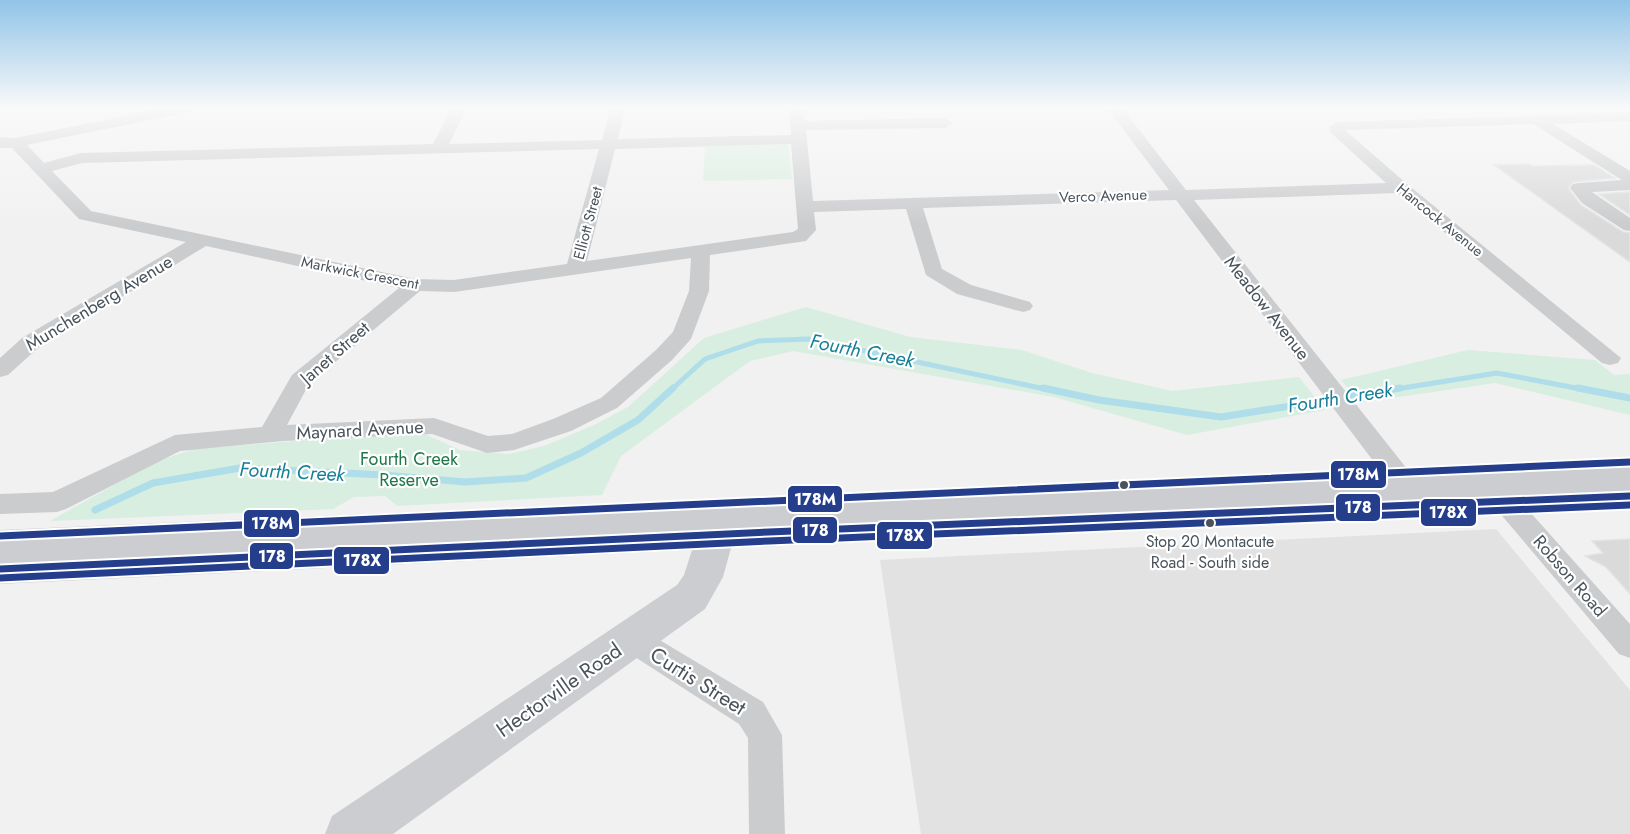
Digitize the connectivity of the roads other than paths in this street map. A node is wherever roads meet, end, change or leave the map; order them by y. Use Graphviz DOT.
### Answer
graph roads {
  1 [pos="9,147"];
  2 [pos="509,147"];
  3 [pos="608,147"];
  4 [pos="799,147"];
  5 [pos="1143,147"];
  6 [pos="1354,147"];
  7 [pos="1580,147"];
  8 [pos="438,149"];
  9 [pos="41,169"];
  10 [pos="1630,178"];
  11 [pos="1630,185"];
  12 [pos="1401,188"];
  13 [pos="1178,193"];
  14 [pos="913,203"];
  15 [pos="805,207"];
  16 [pos="1630,226"];
  17 [pos="201,241"];
  18 [pos="701,251"];
  19 [pos="576,267"];
  20 [pos="415,285"];
  21 [pos="1023,306"];
  22 [pos="1610,358"];
  23 [pos="3,363"];
  24 [pos="270,434"];
  25 [pos="1630,471"];
  26 [pos="1495,490"];
  27 [pos="1413,494"];
  28 [pos="1630,495"];
  29 [pos="0,504"];
  30 [pos="715,523"];
  31 [pos="0,545"];
  32 [pos="0,569"];
  33 [pos="632,639"];
  34 [pos="1630,645"];
  35 [pos="350,834"];
  36 [pos="767,834"];
  1 -- 9 [label="street, Markwick Crescent"];
  2 -- 8 [label="street"];
  3 -- 19 [label="street, Elliott Street"];
  4 -- 15 [label="street"];
  5 -- 13 [label="street, Meadow Avenue"];
  6 -- 12 [label="street, Hancock Avenue"];
  7 -- 10 [label="street"];
  8 -- 9 [label="street"];
  9 -- 17 [label="street, Markwick Crescent"];
  11 -- 16 [label="street"];
  12 -- 13 [label="street, Verco Avenue"];
  12 -- 22 [label="street, Hancock Avenue"];
  13 -- 14 [label="street, Verco Avenue"];
  13 -- 27 [label="street, Meadow Avenue"];
  14 -- 15 [label="street, Verco Avenue"];
  14 -- 21 [label="street"];
  15 -- 18 [label="street, Markwick Crescent"];
  17 -- 20 [label="street, Markwick Crescent"];
  17 -- 23 [label="street, Munchenberg Avenue"];
  18 -- 19 [label="street, Markwick Crescent"];
  18 -- 24 [label="street, Maynard Avenue"];
  19 -- 20 [label="street, Markwick Crescent"];
  20 -- 24 [label="street, Janet Street"];
  24 -- 29 [label="street, Maynard Avenue"];
  25 -- 26 [label="main road"];
  26 -- 27 [label="main road"];
  26 -- 28 [label="main road"];
  26 -- 34 [label="street, Robson Road"];
  27 -- 30 [label="main road"];
  30 -- 31 [label="main road"];
  30 -- 32 [label="main road"];
  30 -- 33 [label="main road, Hectorville Road"];
  33 -- 35 [label="main road, Hectorville Road"];
  33 -- 36 [label="street, Curtis Street"];
}
